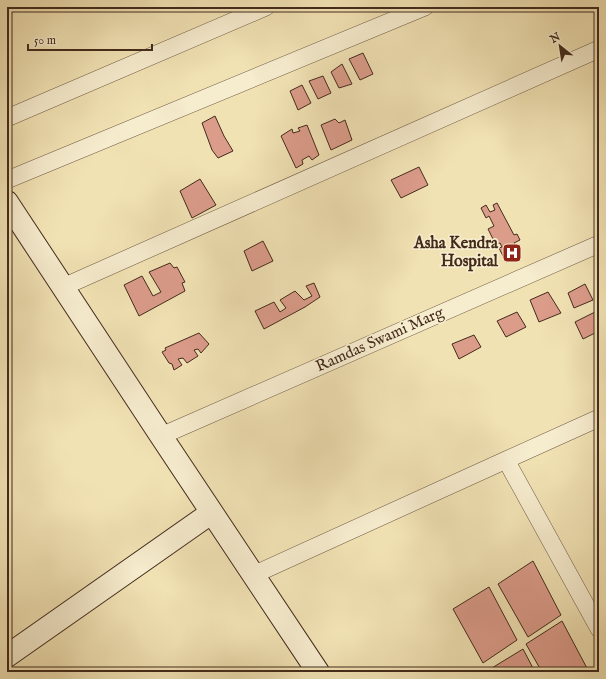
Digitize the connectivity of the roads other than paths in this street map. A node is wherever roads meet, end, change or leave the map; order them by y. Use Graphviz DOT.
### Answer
graph roads {
  1 [pos="266,7"];
  2 [pos="424,7"];
  3 [pos="599,49"];
  4 [pos="7,118"];
  5 [pos="7,180"];
  6 [pos="7,202"];
  7 [pos="599,244"];
  8 [pos="63,287"];
  9 [pos="599,418"];
  10 [pos="160,436"];
  11 [pos="506,460"];
  12 [pos="211,512"];
  13 [pos="253,575"];
  14 [pos="599,629"];
  15 [pos="7,656"];
  16 [pos="318,672"];
  1 -- 4 [label="street"];
  2 -- 5 [label="street"];
  3 -- 8 [label="street"];
  6 -- 8 [label="main road"];
  7 -- 10 [label="street, Ramdas Swami Marg"];
  8 -- 10 [label="main road"];
  9 -- 11 [label="street"];
  10 -- 12 [label="main road"];
  11 -- 13 [label="street"];
  11 -- 14 [label="street"];
  12 -- 13 [label="main road"];
  12 -- 15 [label="main road"];
  13 -- 16 [label="main road"];
}
